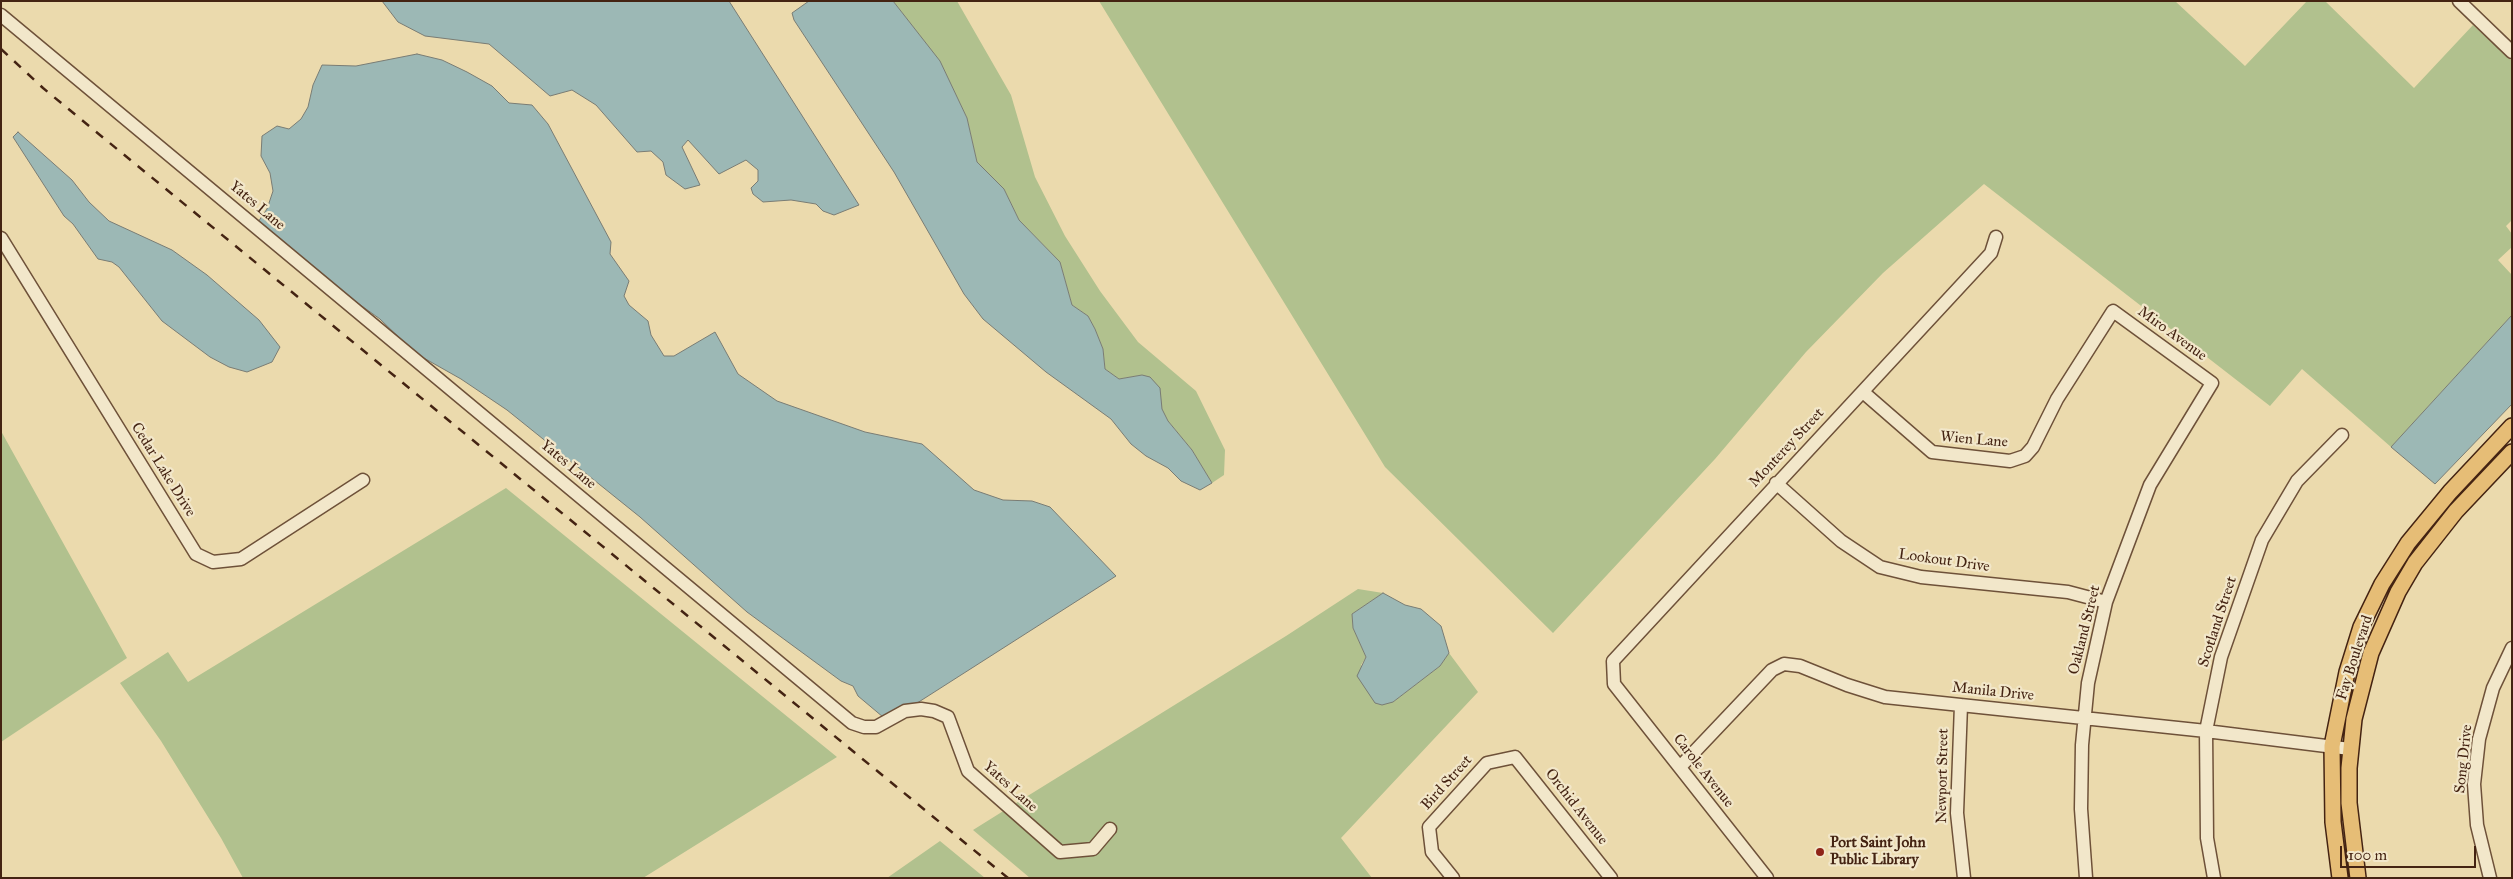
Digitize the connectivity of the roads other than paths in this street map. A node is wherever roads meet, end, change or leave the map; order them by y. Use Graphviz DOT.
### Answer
graph roads {
  1 [pos="2459,1"];
  2 [pos="1,14"];
  3 [pos="2512,52"];
  4 [pos="1996,237"];
  5 [pos="1,238"];
  6 [pos="2113,311"];
  7 [pos="2212,383"];
  8 [pos="1862,392"];
  9 [pos="2512,426"];
  10 [pos="2342,434"];
  11 [pos="2512,452"];
  12 [pos="363,480"];
  13 [pos="1776,483"];
  14 [pos="2382,584"];
  15 [pos="2398,592"];
  16 [pos="2106,602"];
  17 [pos="2512,648"];
  18 [pos="1614,684"];
  19 [pos="1961,705"];
  20 [pos="2086,719"];
  21 [pos="2206,731"];
  22 [pos="2332,746"];
  23 [pos="2350,749"];
  24 [pos="1515,757"];
  25 [pos="1680,767"];
  26 [pos="1110,830"];
  27 [pos="1452,878"];
  28 [pos="1611,878"];
  29 [pos="1767,878"];
  30 [pos="1964,878"];
  31 [pos="2086,878"];
  32 [pos="2214,878"];
  33 [pos="2340,878"];
  34 [pos="2358,878"];
  35 [pos="2490,878"];
  1 -- 3 [label="street"];
  2 -- 26 [label="street, Yates Lane"];
  4 -- 8 [label="street, Monterey Street"];
  5 -- 12 [label="street, Cedar Lake Drive"];
  6 -- 7 [label="street, Miro Avenue"];
  6 -- 8 [label="street, Wien Lane"];
  7 -- 16 [label="street, Oakland Street"];
  8 -- 13 [label="street, Monterey Street"];
  9 -- 14 [label="main road, Fay Boulevard"];
  10 -- 21 [label="street, Scotland Street"];
  11 -- 15 [label="main road, Fay Boulevard"];
  13 -- 16 [label="street, Lookout Drive"];
  13 -- 18 [label="street, Monterey Street"];
  14 -- 15 [label="street"];
  14 -- 22 [label="main road, Fay Boulevard"];
  15 -- 23 [label="main road, Fay Boulevard"];
  16 -- 20 [label="street, Oakland Street"];
  17 -- 35 [label="street, Song Drive"];
  18 -- 25 [label="street, Carole Avenue"];
  19 -- 20 [label="street, Manila Drive"];
  19 -- 25 [label="street, Manila Drive"];
  19 -- 30 [label="street, Newport Street"];
  20 -- 21 [label="street, Manila Drive"];
  20 -- 31 [label="street, Oakland Street"];
  21 -- 22 [label="street, Manila Drive"];
  21 -- 32 [label="street, Scotland Street"];
  22 -- 23 [label="street, Manila Drive"];
  22 -- 33 [label="main road, Fay Boulevard"];
  23 -- 34 [label="main road, Fay Boulevard"];
  24 -- 27 [label="street, Bird Street"];
  24 -- 28 [label="street, Orchid Avenue"];
  25 -- 29 [label="street, Carole Avenue"];
}
